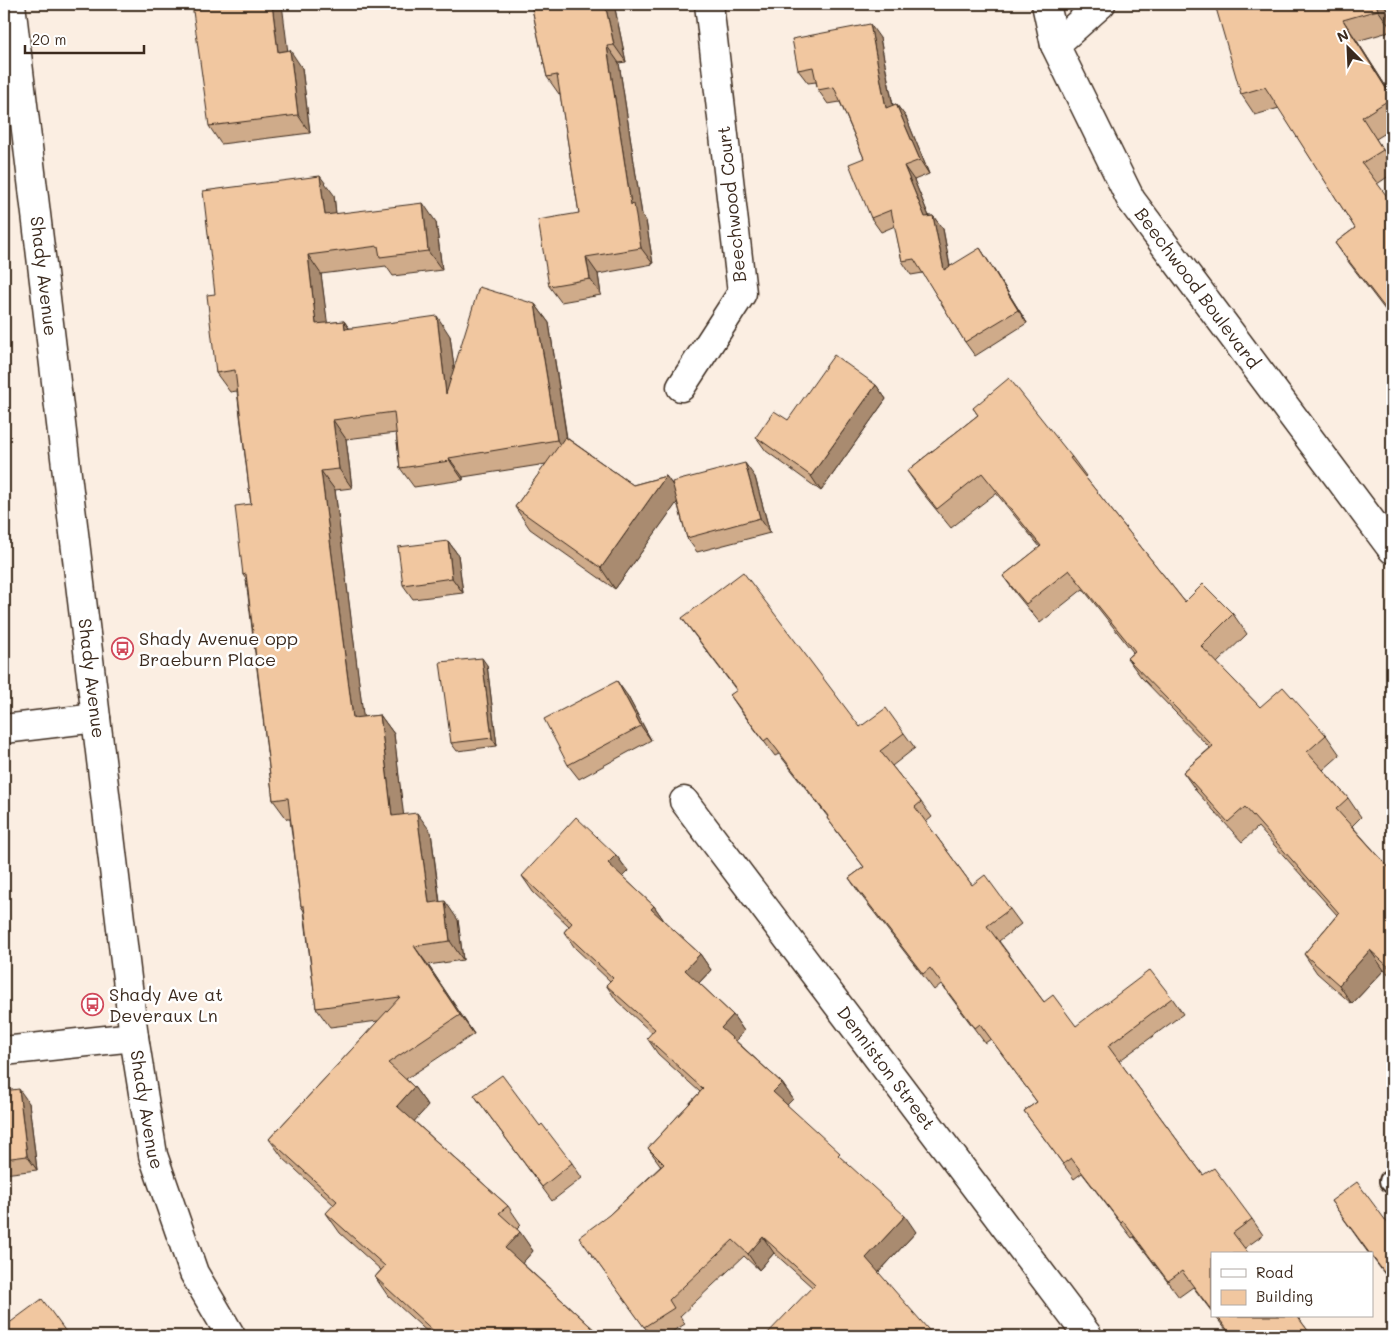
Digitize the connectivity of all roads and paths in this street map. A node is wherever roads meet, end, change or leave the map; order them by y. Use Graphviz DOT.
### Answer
graph roads {
  1 [pos="11,4"];
  2 [pos="709,4"];
  3 [pos="1046,4"];
  4 [pos="1101,4"];
  5 [pos="1055,45"];
  6 [pos="681,387"];
  7 [pos="1392,549"];
  8 [pos="96,718"];
  9 [pos="4,730"];
  10 [pos="684,800"];
  11 [pos="134,1037"];
  12 [pos="4,1051"];
  13 [pos="231,1336"];
  14 [pos="1088,1336"];
  1 -- 8 [label="main road, Shady Avenue"];
  2 -- 6 [label="main road, Beechwood Court"];
  3 -- 5 [label="main road, Beechwood Boulevard"];
  4 -- 5 [label="main road"];
  5 -- 7 [label="main road, Beechwood Boulevard"];
  8 -- 9 [label="main road"];
  8 -- 11 [label="main road, Shady Avenue"];
  10 -- 14 [label="main road, Denniston Street"];
  11 -- 12 [label="main road"];
  11 -- 13 [label="main road, Shady Avenue"];
}
